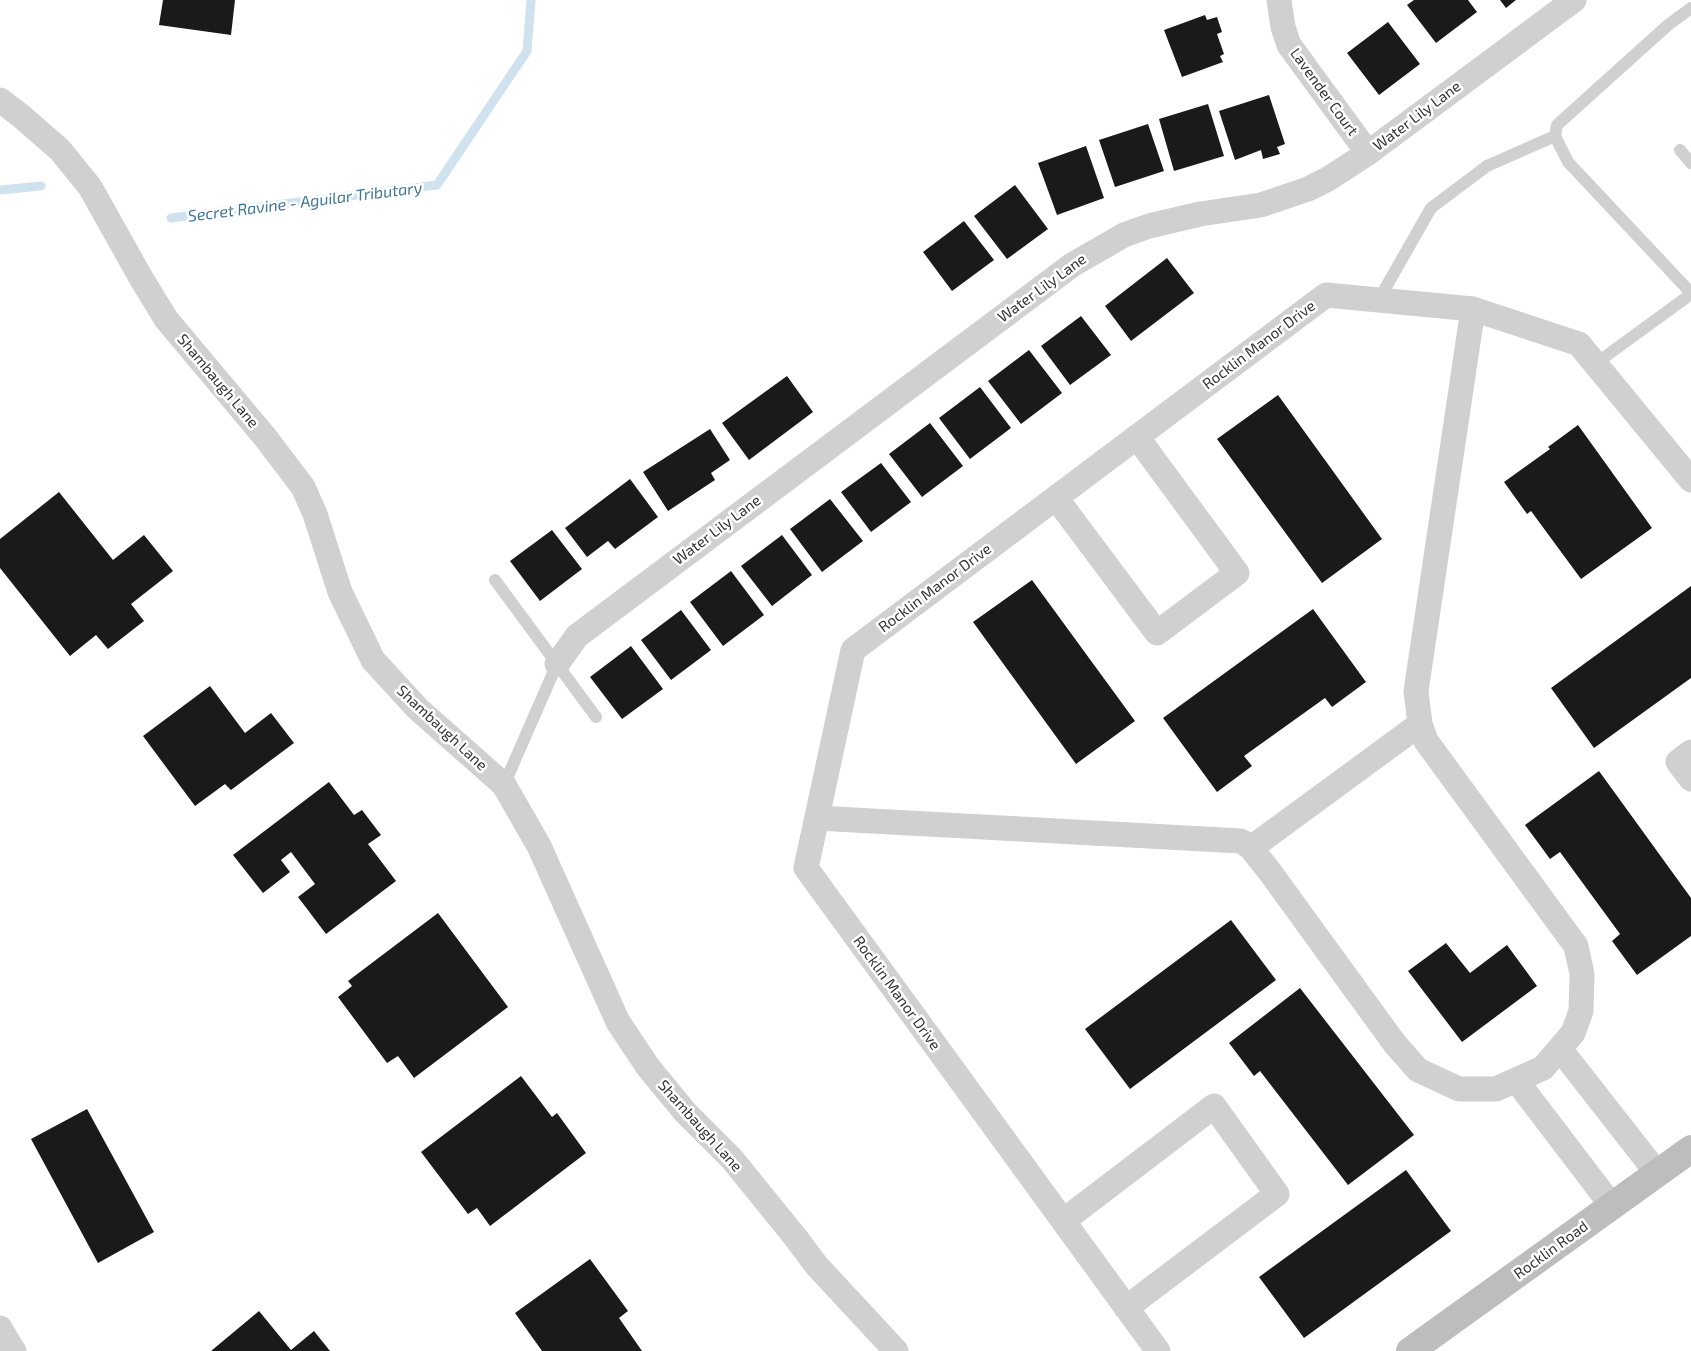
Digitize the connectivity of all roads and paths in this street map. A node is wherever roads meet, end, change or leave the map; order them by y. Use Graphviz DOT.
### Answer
graph roads {
  1 [pos="1280,0"];
  2 [pos="1574,0"];
  3 [pos="1691,8"];
  4 [pos="0,100"];
  5 [pos="1556,136"];
  6 [pos="1680,150"];
  7 [pos="1368,153"];
  8 [pos="1691,163"];
  9 [pos="1691,294"];
  10 [pos="1378,301"];
  11 [pos="1473,309"];
  12 [pos="1596,364"];
  13 [pos="1137,437"];
  14 [pos="1691,480"];
  15 [pos="1056,498"];
  16 [pos="494,580"];
  17 [pos="557,664"];
  18 [pos="596,717"];
  19 [pos="1420,724"];
  20 [pos="1691,752"];
  21 [pos="1691,779"];
  22 [pos="504,785"];
  23 [pos="817,818"];
  24 [pos="1251,848"];
  25 [pos="1560,1049"];
  26 [pos="1516,1080"];
  27 [pos="1691,1148"];
  28 [pos="1657,1173"];
  29 [pos="1612,1206"];
  30 [pos="1063,1221"];
  31 [pos="1126,1308"];
  32 [pos="0,1328"];
  33 [pos="14,1351"];
  34 [pos="896,1351"];
  35 [pos="1158,1351"];
  36 [pos="1410,1351"];
  1 -- 7 [label="street, Lavender Court"];
  2 -- 7 [label="street, Water Lily Lane"];
  3 -- 5 [label="lane"];
  4 -- 22 [label="street, Shambaugh Lane"];
  5 -- 9 [label="lane"];
  5 -- 10 [label="lane"];
  6 -- 8 [label="lane"];
  7 -- 17 [label="street, Water Lily Lane"];
  9 -- 12 [label="lane"];
  10 -- 11 [label="street, Rocklin Manor Drive"];
  10 -- 13 [label="street, Rocklin Manor Drive"];
  11 -- 12 [label="street, Rocklin Manor Drive"];
  11 -- 19 [label="street"];
  12 -- 14 [label="street, Rocklin Manor Drive"];
  13 -- 15 [label="street, Rocklin Manor Drive"];
  13 -- 15 [label="street"];
  15 -- 23 [label="street, Rocklin Manor Drive"];
  16 -- 17 [label="lane"];
  17 -- 18 [label="lane"];
  17 -- 22 [label="lane"];
  19 -- 24 [label="street"];
  19 -- 25 [label="street"];
  20 -- 21 [label="street"];
  22 -- 34 [label="street, Shambaugh Lane"];
  23 -- 24 [label="street"];
  23 -- 30 [label="street, Rocklin Manor Drive"];
  24 -- 26 [label="street"];
  25 -- 26 [label="street"];
  25 -- 28 [label="street"];
  26 -- 29 [label="street"];
  27 -- 28 [label="street, Rocklin Road"];
  28 -- 29 [label="street, Rocklin Road"];
  29 -- 36 [label="street, Rocklin Road"];
  30 -- 31 [label="street, Rocklin Manor Drive"];
  30 -- 31 [label="street"];
  31 -- 35 [label="street, Rocklin Manor Drive"];
  32 -- 33 [label="street"];
}
